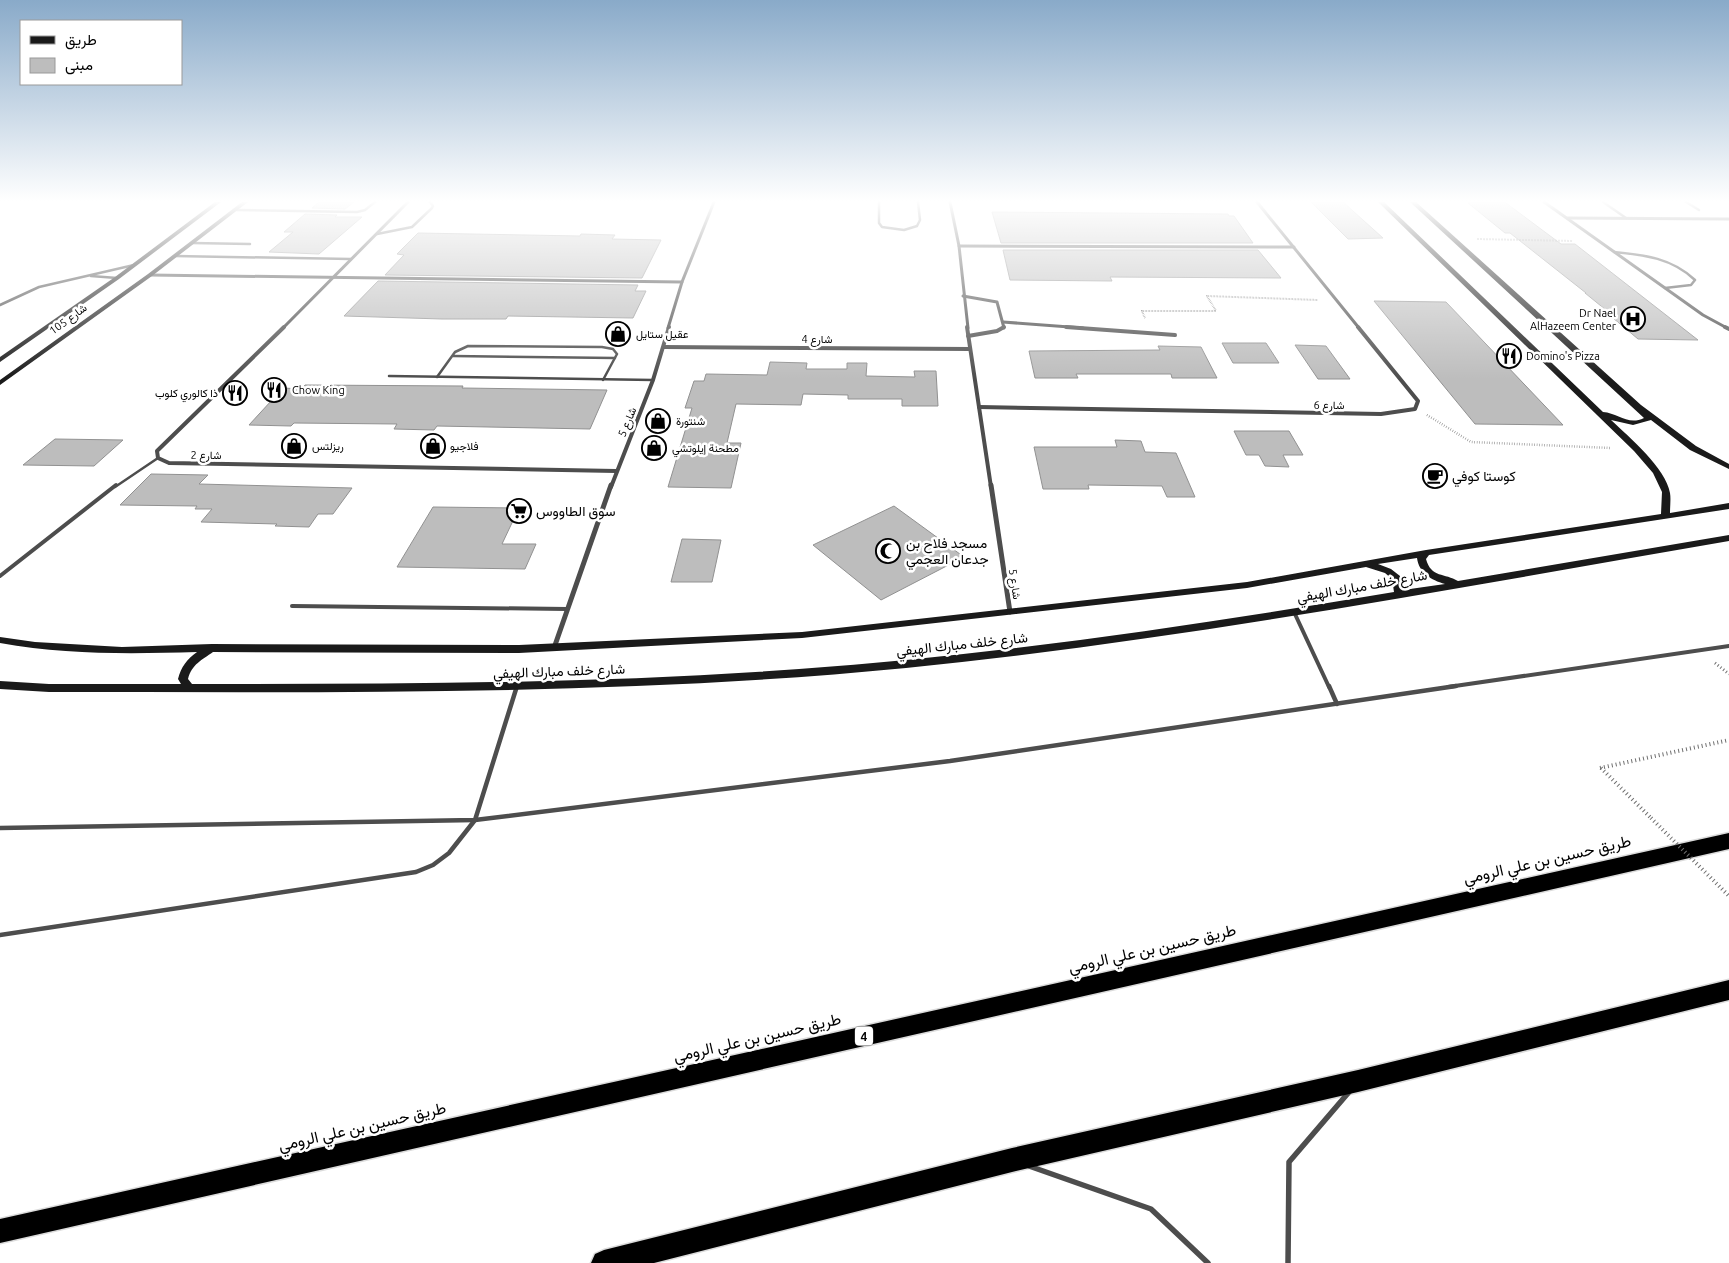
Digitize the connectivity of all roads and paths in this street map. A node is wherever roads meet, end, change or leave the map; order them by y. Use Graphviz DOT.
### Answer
graph roads {
  1 [pos="139,261"];
  2 [pos="168,261"];
  3 [pos="349,261"];
  4 [pos="690,261"];
  5 [pos="960,261"];
  6 [pos="1304,261"];
  7 [pos="1442,261"];
  8 [pos="1478,261"];
  9 [pos="1627,261"];
  10 [pos="1670,261"];
  11 [pos="134,265"];
  12 [pos="150,275"];
  13 [pos="82,277"];
  14 [pos="333,277"];
  15 [pos="117,278"];
  16 [pos="682,282"];
  17 [pos="1665,288"];
  18 [pos="963,296"];
  19 [pos="1336,300"];
  20 [pos="1,303"];
  21 [pos="1003,322"];
  22 [pos="1729,329"];
  23 [pos="1152,333"];
  24 [pos="1175,335"];
  25 [pos="968,336"];
  26 [pos="664,346"];
  27 [pos="970,349"];
  28 [pos="452,356"];
  29 [pos="615,358"];
  30 [pos="0,360"];
  31 [pos="389,376"];
  32 [pos="437,377"];
  33 [pos="603,380"];
  34 [pos="653,380"];
  35 [pos="0,383"];
  36 [pos="979,407"];
  37 [pos="1638,407"];
  38 [pos="1414,409"];
  39 [pos="1598,410"];
  40 [pos="1637,449"];
  41 [pos="158,458"];
  42 [pos="1729,466"];
  43 [pos="616,471"];
  44 [pos="1729,506"];
  45 [pos="1665,516"];
  46 [pos="1729,538"];
  47 [pos="1426,553"];
  48 [pos="1363,564"];
  49 [pos="0,576"];
  50 [pos="1464,583"];
  51 [pos="1399,594"];
  52 [pos="292,606"];
  53 [pos="567,609"];
  54 [pos="1010,612"];
  55 [pos="1294,612"];
  56 [pos="0,640"];
  57 [pos="1729,646"];
  58 [pos="212,648"];
  59 [pos="554,648"];
  60 [pos="0,685"];
  61 [pos="517,686"];
  62 [pos="189,688"];
  63 [pos="1337,704"];
  64 [pos="1729,740"];
  65 [pos="475,820"];
  66 [pos="0,828"];
  67 [pos="1729,841"];
  68 [pos="1729,896"];
  69 [pos="0,934"];
  70 [pos="1729,990"];
  71 [pos="1358,1081"];
  72 [pos="1012,1160"];
  73 [pos="0,1231"];
  74 [pos="604,1263"];
  75 [pos="1208,1263"];
  76 [pos="1288,1263"];
  1 -- 11 [label="street, شارع 105"];
  2 -- 12 [label="street, شارع 105"];
  3 -- 14 [label="street"];
  4 -- 16 [label="street, شارع 5"];
  5 -- 18 [label="street, شارع 5"];
  6 -- 19 [label="street"];
  7 -- 39 [label="street"];
  8 -- 37 [label="street"];
  9 -- 17 [label="street"];
  10 -- 17 [label="lane"];
  11 -- 13 [label="lane"];
  11 -- 15 [label="street, شارع 105"];
  12 -- 14 [label="street"];
  12 -- 35 [label="street, شارع 105"];
  13 -- 15 [label="lane"];
  13 -- 20 [label="lane"];
  14 -- 16 [label="street"];
  14 -- 41 [label="street"];
  15 -- 30 [label="street, شارع 105"];
  16 -- 26 [label="street, شارع 5"];
  17 -- 22 [label="street"];
  18 -- 21 [label="street"];
  18 -- 25 [label="street, شارع 5"];
  19 -- 23 [label="path"];
  19 -- 38 [label="street"];
  21 -- 23 [label="street"];
  21 -- 25 [label="street"];
  23 -- 24 [label="street"];
  25 -- 27 [label="street, شارع 5"];
  26 -- 27 [label="street, شارع 4"];
  26 -- 34 [label="street, شارع 5"];
  27 -- 36 [label="street, شارع 5"];
  28 -- 29 [label="lane"];
  28 -- 29 [label="lane"];
  28 -- 32 [label="lane"];
  29 -- 33 [label="lane"];
  31 -- 32 [label="lane"];
  32 -- 33 [label="lane"];
  33 -- 34 [label="lane"];
  34 -- 43 [label="street, شارع 5"];
  36 -- 38 [label="street, شارع 6"];
  36 -- 54 [label="street, شارع 5"];
  37 -- 39 [label="street"];
  37 -- 42 [label="street"];
  38 -- 40 [label="path"];
  39 -- 40 [label="street"];
  40 -- 45 [label="street"];
  41 -- 43 [label="street, شارع 2"];
  41 -- 49 [label="lane"];
  43 -- 53 [label="street, شارع 5"];
  44 -- 45 [label="street, شارع خلف مبارك الهيفي"];
  45 -- 47 [label="street, شارع خلف مبارك الهيفي"];
  46 -- 50 [label="street, شارع خلف مبارك الهيفي"];
  47 -- 48 [label="street, شارع خلف مبارك الهيفي"];
  47 -- 50 [label="street"];
  48 -- 51 [label="street"];
  48 -- 54 [label="street, شارع خلف مبارك الهيفي"];
  50 -- 51 [label="street, شارع خلف مبارك الهيفي"];
  51 -- 55 [label="street, شارع خلف مبارك الهيفي"];
  52 -- 53 [label="lane"];
  53 -- 59 [label="street, شارع 5"];
  54 -- 59 [label="street, شارع خلف مبارك الهيفي"];
  55 -- 61 [label="street, شارع خلف مبارك الهيفي"];
  55 -- 63 [label="lane"];
  56 -- 58 [label="street"];
  57 -- 63 [label="lane"];
  58 -- 59 [label="street, شارع خلف مبارك الهيفي"];
  58 -- 62 [label="street"];
  60 -- 62 [label="street"];
  61 -- 62 [label="street, شارع خلف مبارك الهيفي"];
  61 -- 65 [label="lane"];
  63 -- 65 [label="lane"];
  64 -- 68 [label="path, bridge"];
  65 -- 66 [label="lane"];
  65 -- 69 [label="lane"];
  67 -- 73 [label="highway, طريق حسين بن علي الرومي / 4"];
  70 -- 71 [label="highway"];
  71 -- 72 [label="highway"];
  71 -- 76 [label="lane"];
  72 -- 74 [label="highway"];
  72 -- 75 [label="lane"];
}
